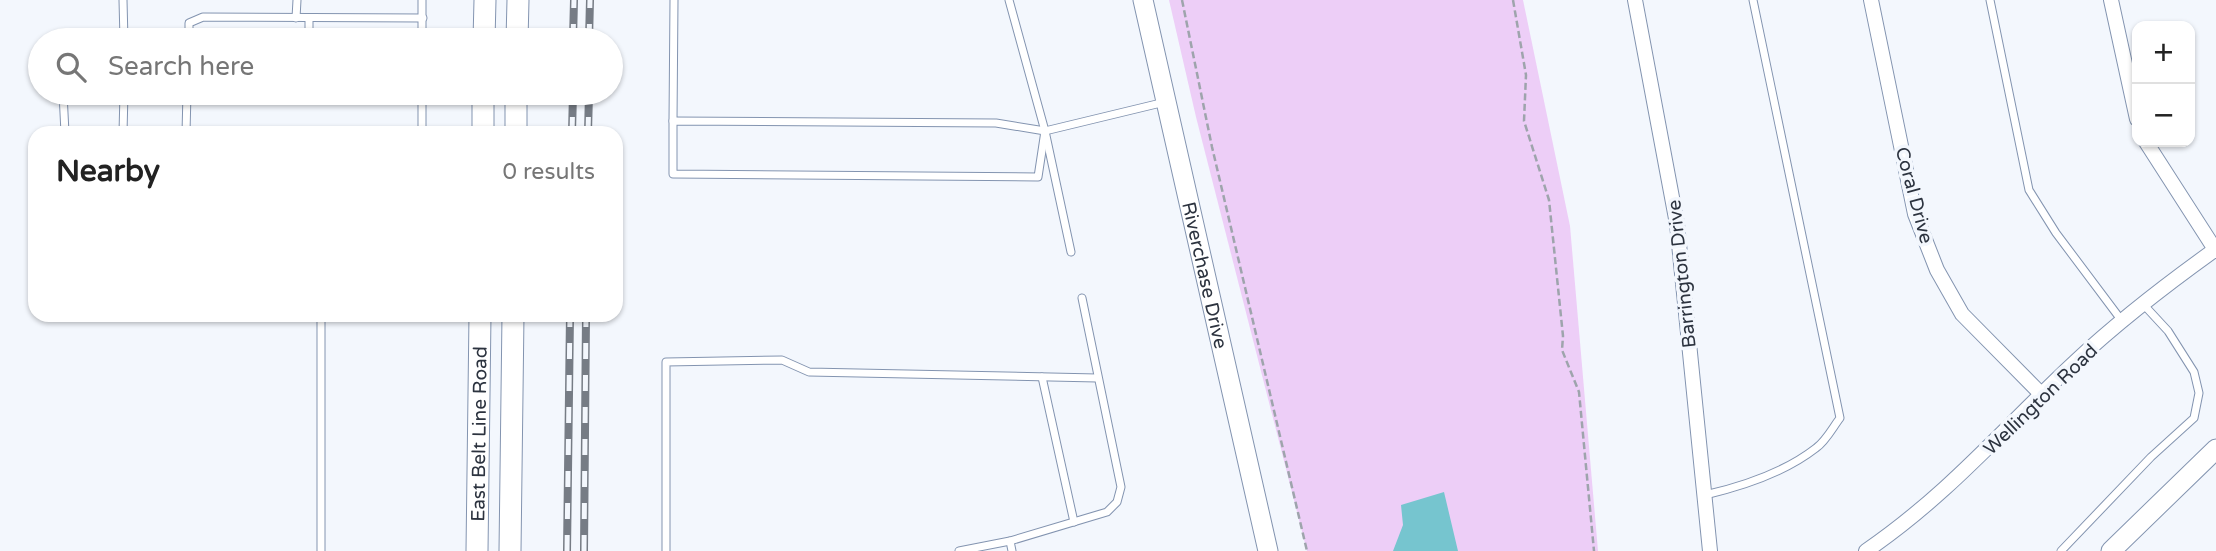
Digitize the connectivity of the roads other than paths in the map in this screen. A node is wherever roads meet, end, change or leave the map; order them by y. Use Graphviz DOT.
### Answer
graph roads {
  1 [pos="123,0"];
  2 [pos="297,0"];
  3 [pos="422,0"];
  4 [pos="485,0"];
  5 [pos="518,0"];
  6 [pos="674,0"];
  7 [pos="1009,0"];
  8 [pos="1143,0"];
  9 [pos="1635,0"];
  10 [pos="1753,0"];
  11 [pos="1871,0"];
  12 [pos="1990,0"];
  13 [pos="2111,0"];
  14 [pos="296,18"];
  15 [pos="309,18"];
  16 [pos="422,18"];
  17 [pos="124,28"];
  18 [pos="189,28"];
  19 [pos="309,28"];
  20 [pos="422,28"];
  21 [pos="484,28"];
  22 [pos="517,28"];
  23 [pos="2132,96"];
  24 [pos="1166,102"];
  25 [pos="64,105"];
  26 [pos="124,105"];
  27 [pos="187,105"];
  28 [pos="422,105"];
  29 [pos="484,105"];
  30 [pos="516,105"];
  31 [pos="673,121"];
  32 [pos="65,126"];
  33 [pos="123,126"];
  34 [pos="186,126"];
  35 [pos="422,126"];
  36 [pos="483,126"];
  37 [pos="516,126"];
  38 [pos="1045,131"];
  39 [pos="2149,147"];
  40 [pos="2216,250"];
  41 [pos="1071,252"];
  42 [pos="1082,298"];
  43 [pos="2143,304"];
  44 [pos="321,322"];
  45 [pos="480,322"];
  46 [pos="513,322"];
  47 [pos="2122,322"];
  48 [pos="1042,377"];
  49 [pos="1097,378"];
  50 [pos="2041,394"];
  51 [pos="2216,449"];
  52 [pos="1704,495"];
  53 [pos="1074,522"];
  54 [pos="1010,541"];
  55 [pos="2115,549"];
  56 [pos="321,551"];
  57 [pos="477,551"];
  58 [pos="510,551"];
  59 [pos="666,551"];
  60 [pos="959,551"];
  61 [pos="1012,551"];
  62 [pos="1268,551"];
  63 [pos="1710,551"];
  64 [pos="1866,551"];
  65 [pos="2062,551"];
  1 -- 17 [label="lane"];
  2 -- 14 [label="lane"];
  3 -- 16 [label="lane"];
  4 -- 21 [label="main road"];
  5 -- 22 [label="main road"];
  6 -- 31 [label="lane"];
  7 -- 38 [label="lane"];
  8 -- 24 [label="street, Riverchase Drive"];
  9 -- 52 [label="street, Barrington Drive"];
  10 -- 52 [label="lane"];
  11 -- 50 [label="street, Coral Drive"];
  12 -- 47 [label="lane"];
  13 -- 23 [label="street"];
  14 -- 15 [label="lane"];
  14 -- 18 [label="lane"];
  15 -- 16 [label="lane"];
  15 -- 19 [label="lane"];
  16 -- 20 [label="lane"];
  24 -- 38 [label="lane"];
  24 -- 62 [label="street, Riverchase Drive"];
  25 -- 32 [label="lane"];
  26 -- 33 [label="lane"];
  27 -- 34 [label="lane"];
  28 -- 35 [label="lane"];
  29 -- 36 [label="main road"];
  30 -- 37 [label="main road"];
  31 -- 38 [label="lane"];
  31 -- 38 [label="lane"];
  38 -- 41 [label="lane"];
  39 -- 40 [label="street"];
  40 -- 43 [label="street, Wellington Road"];
  42 -- 49 [label="lane"];
  43 -- 47 [label="street, Wellington Road"];
  43 -- 65 [label="lane"];
  44 -- 56 [label="lane"];
  45 -- 57 [label="main road, East Belt Line Road"];
  46 -- 58 [label="main road, East Belt Line Road"];
  47 -- 50 [label="street, Wellington Road"];
  48 -- 49 [label="lane"];
  48 -- 53 [label="lane"];
  48 -- 59 [label="lane"];
  49 -- 53 [label="lane"];
  50 -- 64 [label="street, Wellington Road"];
  51 -- 55 [label="street"];
  52 -- 63 [label="street, Barrington Drive"];
  53 -- 54 [label="lane"];
  54 -- 60 [label="lane"];
  54 -- 61 [label="lane"];
}
